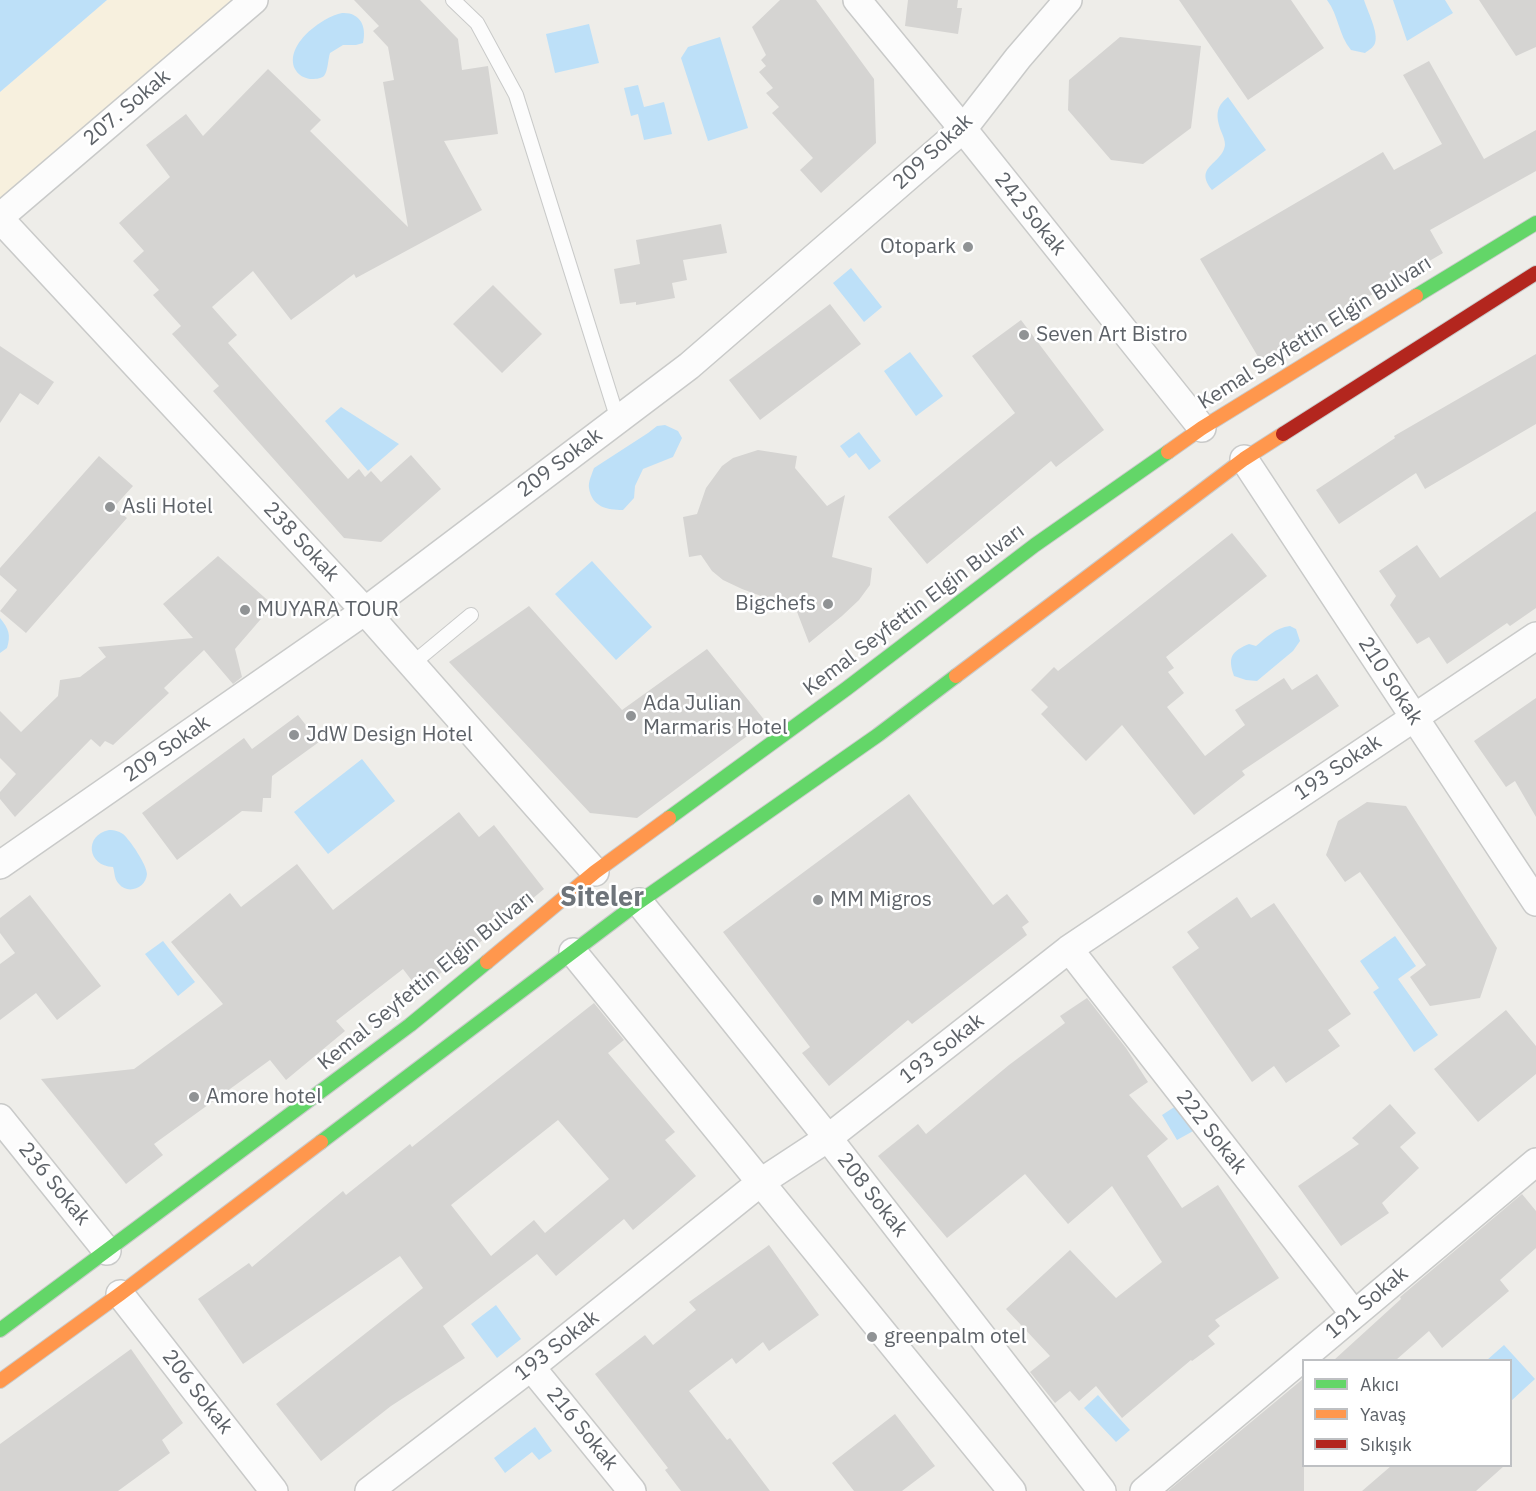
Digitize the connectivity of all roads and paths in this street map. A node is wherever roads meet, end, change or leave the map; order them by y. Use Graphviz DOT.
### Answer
graph roads {
  1 [pos="254,0"];
  2 [pos="453,0"];
  3 [pos="857,0"];
  4 [pos="1068,0"];
  5 [pos="963,129"];
  6 [pos="0,218"];
  7 [pos="1536,223"];
  8 [pos="1536,273"];
  9 [pos="618,420"];
  10 [pos="1202,428"];
  11 [pos="1244,459"];
  12 [pos="365,612"];
  13 [pos="471,615"];
  14 [pos="1536,636"];
  15 [pos="411,664"];
  16 [pos="1414,718"];
  17 [pos="0,865"];
  18 [pos="596,872"];
  19 [pos="639,902"];
  20 [pos="1536,902"];
  21 [pos="1069,949"];
  22 [pos="573,952"];
  23 [pos="0,1118"];
  24 [pos="828,1138"];
  25 [pos="1536,1162"];
  26 [pos="761,1182"];
  27 [pos="107,1251"];
  28 [pos="120,1294"];
  29 [pos="1354,1314"];
  30 [pos="0,1330"];
  31 [pos="531,1367"];
  32 [pos="0,1381"];
  33 [pos="274,1491"];
  34 [pos="369,1491"];
  35 [pos="632,1491"];
  36 [pos="1012,1491"];
  37 [pos="1102,1491"];
  38 [pos="1144,1491"];
  1 -- 6 [label="street, 207. Sokak"];
  2 -- 9 [label="lane"];
  3 -- 5 [label="street, 242 Sokak"];
  4 -- 5 [label="street, 209 Sokak"];
  5 -- 9 [label="street, 209 Sokak"];
  5 -- 10 [label="street, 242 Sokak"];
  6 -- 12 [label="street, 238 Sokak"];
  7 -- 10 [label="main road, Kemal Seyfettin Elgin Bulvarı"];
  8 -- 11 [label="main road"];
  9 -- 12 [label="street, 209 Sokak"];
  10 -- 18 [label="main road, Kemal Seyfettin Elgin Bulvarı"];
  11 -- 16 [label="street, 210 Sokak"];
  11 -- 19 [label="main road"];
  12 -- 15 [label="street, 238 Sokak"];
  12 -- 17 [label="street, 209 Sokak"];
  13 -- 15 [label="lane"];
  14 -- 16 [label="street, 193 Sokak"];
  15 -- 18 [label="street, 238 Sokak"];
  16 -- 20 [label="street, 210 Sokak"];
  16 -- 21 [label="street, 193 Sokak"];
  18 -- 27 [label="main road, Kemal Seyfettin Elgin Bulvarı"];
  19 -- 22 [label="main road"];
  19 -- 24 [label="street, 208 Sokak"];
  21 -- 24 [label="street, 193 Sokak"];
  21 -- 29 [label="street, 222 Sokak"];
  22 -- 26 [label="street"];
  22 -- 28 [label="main road"];
  23 -- 27 [label="street, 236 Sokak"];
  24 -- 26 [label="street, 193 Sokak"];
  24 -- 37 [label="street, 208 Sokak"];
  25 -- 29 [label="street, 191 Sokak"];
  26 -- 31 [label="street, 193 Sokak"];
  26 -- 36 [label="street"];
  27 -- 30 [label="main road, Kemal Seyfettin Elgin Bulvarı"];
  28 -- 32 [label="main road"];
  28 -- 33 [label="street, 206 Sokak"];
  29 -- 38 [label="street, 191 Sokak"];
  31 -- 34 [label="street, 193 Sokak"];
  31 -- 35 [label="street, 216 Sokak"];
}
